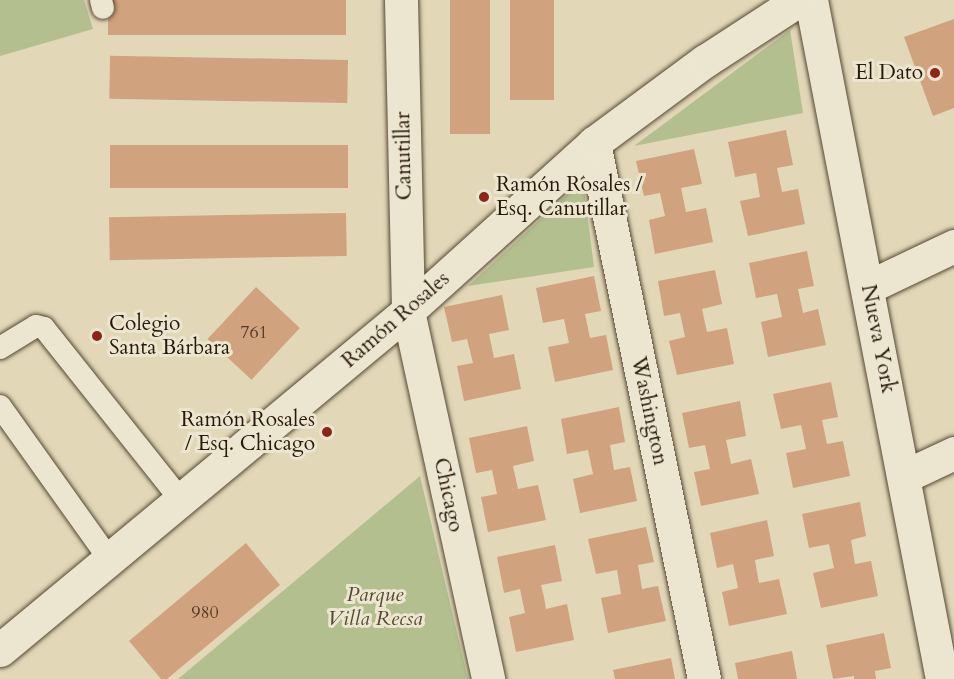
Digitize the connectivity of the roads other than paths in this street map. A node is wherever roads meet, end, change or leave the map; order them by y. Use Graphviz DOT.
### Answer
graph roads {
  1 [pos="401,0"];
  2 [pos="799,0"];
  3 [pos="811,0"];
  4 [pos="594,143"];
  5 [pos="954,246"];
  6 [pos="868,287"];
  7 [pos="408,311"];
  8 [pos="0,348"];
  9 [pos="0,406"];
  10 [pos="954,453"];
  11 [pos="905,476"];
  12 [pos="181,500"];
  13 [pos="110,560"];
  14 [pos="0,650"];
  15 [pos="488,679"];
  16 [pos="704,679"];
  17 [pos="942,679"];
  1 -- 7 [label="street, Canutillar"];
  2 -- 4 [label="street, Ramón Rosales"];
  3 -- 6 [label="street, Nueva York"];
  4 -- 7 [label="street, Ramón Rosales"];
  4 -- 16 [label="street, Washington"];
  5 -- 6 [label="street"];
  6 -- 11 [label="street, Nueva York"];
  7 -- 12 [label="street, Ramón Rosales"];
  7 -- 15 [label="street, Chicago"];
  8 -- 12 [label="lane"];
  9 -- 13 [label="lane"];
  10 -- 11 [label="street"];
  11 -- 17 [label="street, Nueva York"];
  12 -- 13 [label="street, Ramón Rosales"];
  13 -- 14 [label="street, Ramón Rosales"];
}
